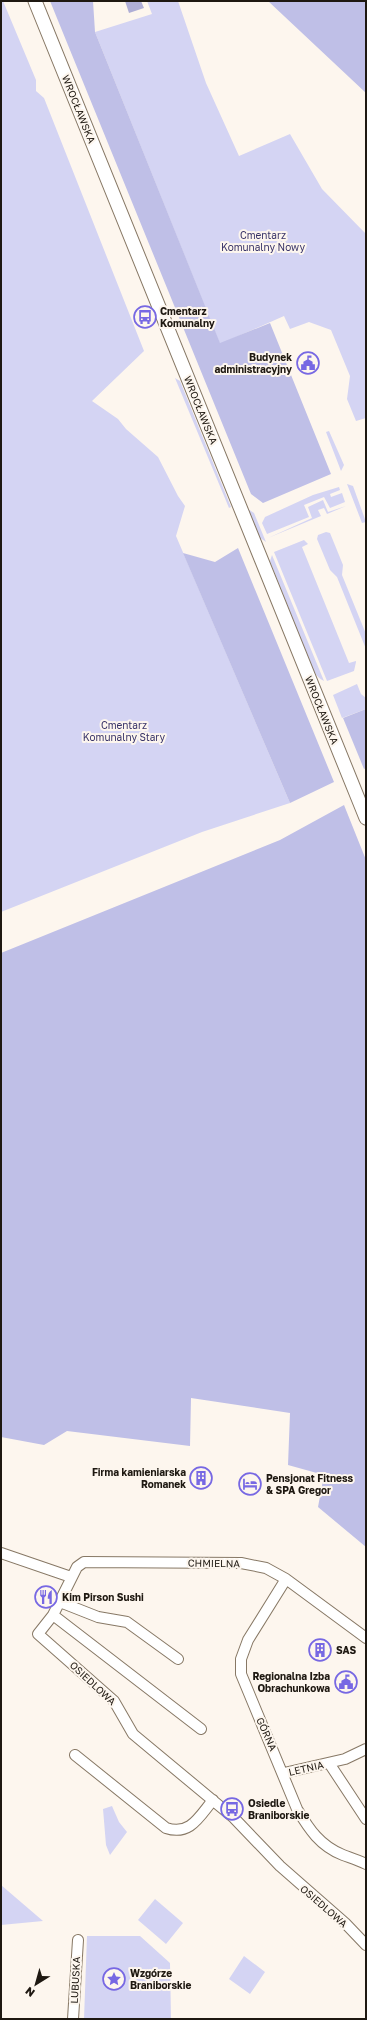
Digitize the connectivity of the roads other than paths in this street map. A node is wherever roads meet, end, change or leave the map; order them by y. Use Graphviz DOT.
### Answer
graph roads {
  1 [pos="35,1"];
  2 [pos="366,818"];
  3 [pos="1,1553"];
  4 [pos="71,1577"];
  5 [pos="286,1579"];
  6 [pos="60,1602"];
  7 [pos="53,1615"];
  8 [pos="38,1634"];
  9 [pos="366,1638"];
  10 [pos="178,1659"];
  11 [pos="201,1729"];
  12 [pos="366,1749"];
  13 [pos="76,1755"];
  14 [pos="329,1763"];
  15 [pos="284,1773"];
  16 [pos="213,1800"];
  17 [pos="366,1819"];
  18 [pos="366,1864"];
  19 [pos="78,1940"];
  20 [pos="366,1945"];
  21 [pos="73,2019"];
  1 -- 2 [label="main road, WROCŁAWSKA"];
  3 -- 4 [label="street"];
  4 -- 5 [label="street, CHMIELNA"];
  4 -- 6 [label="street, CHMIELNA"];
  5 -- 9 [label="street, CHMIELNA"];
  5 -- 15 [label="street, GÓRNA"];
  6 -- 7 [label="street, CHMIELNA"];
  6 -- 10 [label="street"];
  7 -- 8 [label="street, CHMIELNA"];
  7 -- 11 [label="street"];
  8 -- 16 [label="street, OSIEDLOWA"];
  12 -- 14 [label="street, LETNIA"];
  13 -- 16 [label="street"];
  14 -- 15 [label="street, LETNIA"];
  14 -- 17 [label="street, LETNIA"];
  15 -- 18 [label="street, GÓRNA"];
  16 -- 20 [label="street, OSIEDLOWA"];
  19 -- 21 [label="street, LUBUSKA"];
}
